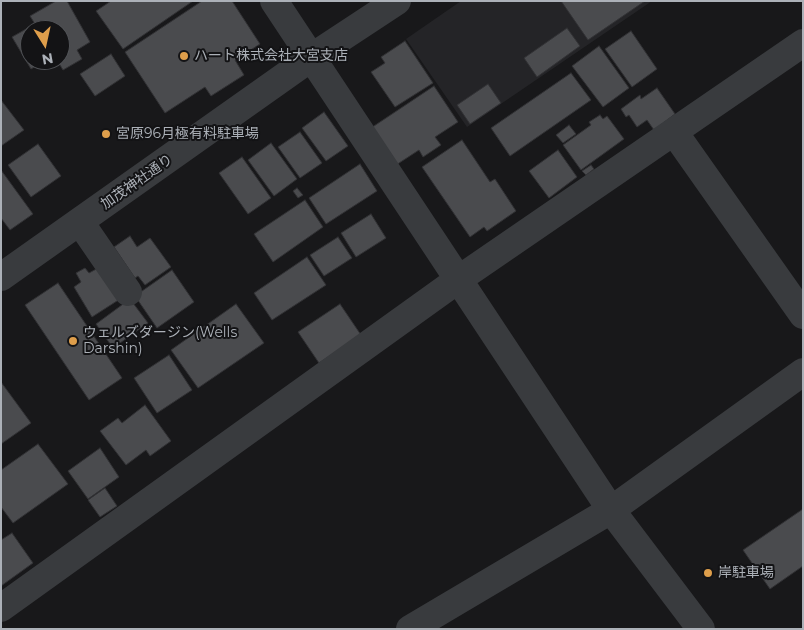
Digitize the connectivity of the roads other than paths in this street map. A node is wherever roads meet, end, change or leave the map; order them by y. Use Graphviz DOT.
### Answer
graph roads {
  1 [pos="274,1"];
  2 [pos="397,1"];
  3 [pos="803,43"];
  4 [pos="312,58"];
  5 [pos="674,132"];
  6 [pos="80,222"];
  7 [pos="1,278"];
  8 [pos="459,279"];
  9 [pos="128,292"];
  10 [pos="803,315"];
  11 [pos="803,372"];
  12 [pos="611,510"];
  13 [pos="1,608"];
  14 [pos="410,629"];
  15 [pos="700,629"];
  1 -- 4 [label="street"];
  2 -- 4 [label="street, 加茂神社通り"];
  3 -- 5 [label="street"];
  4 -- 6 [label="street, 加茂神社通り"];
  4 -- 8 [label="street"];
  5 -- 8 [label="street"];
  5 -- 10 [label="street"];
  6 -- 7 [label="street, 加茂神社通り"];
  6 -- 9 [label="street"];
  8 -- 12 [label="street"];
  8 -- 13 [label="street"];
  11 -- 12 [label="street"];
  12 -- 14 [label="street"];
  12 -- 15 [label="street"];
}
